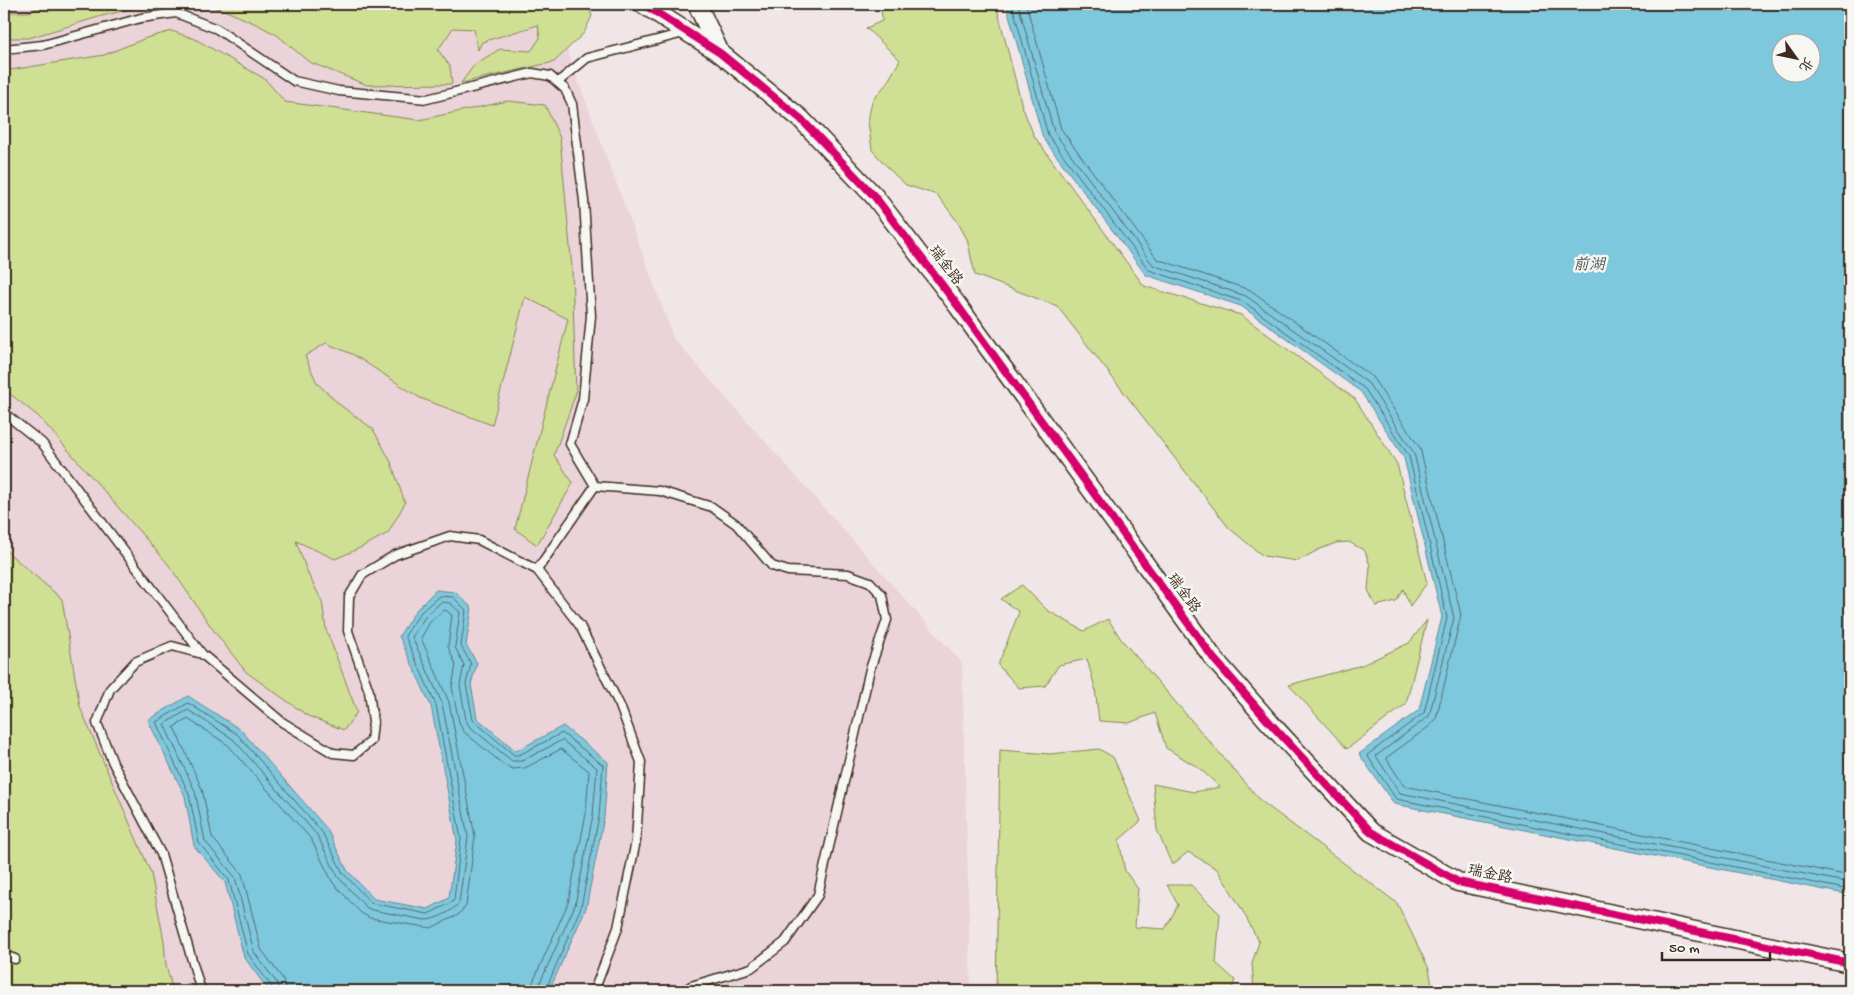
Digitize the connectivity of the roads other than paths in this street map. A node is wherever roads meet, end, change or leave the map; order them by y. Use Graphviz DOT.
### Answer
graph roads {
  1 [pos="644,4"];
  2 [pos="697,4"];
  3 [pos="688,32"];
  4 [pos="4,50"];
  5 [pos="720,53"];
  6 [pos="558,82"];
  7 [pos="4,413"];
  8 [pos="595,486"];
  9 [pos="537,570"];
  10 [pos="202,654"];
  11 [pos="4,955"];
  12 [pos="15,959"];
  13 [pos="1850,963"];
  14 [pos="201,991"];
  15 [pos="594,991"];
  16 [pos="684,991"];
  1 -- 3 [label="street, 瑞金路"];
  2 -- 5 [label="street"];
  3 -- 5 [label="street, 瑞金路"];
  3 -- 6 [label="lane"];
  4 -- 6 [label="lane"];
  5 -- 13 [label="street, 瑞金路"];
  6 -- 8 [label="lane"];
  7 -- 10 [label="lane"];
  8 -- 9 [label="lane"];
  8 -- 16 [label="lane"];
  9 -- 10 [label="lane"];
  9 -- 15 [label="lane"];
  10 -- 14 [label="lane"];
  11 -- 12 [label="lane"];
}
